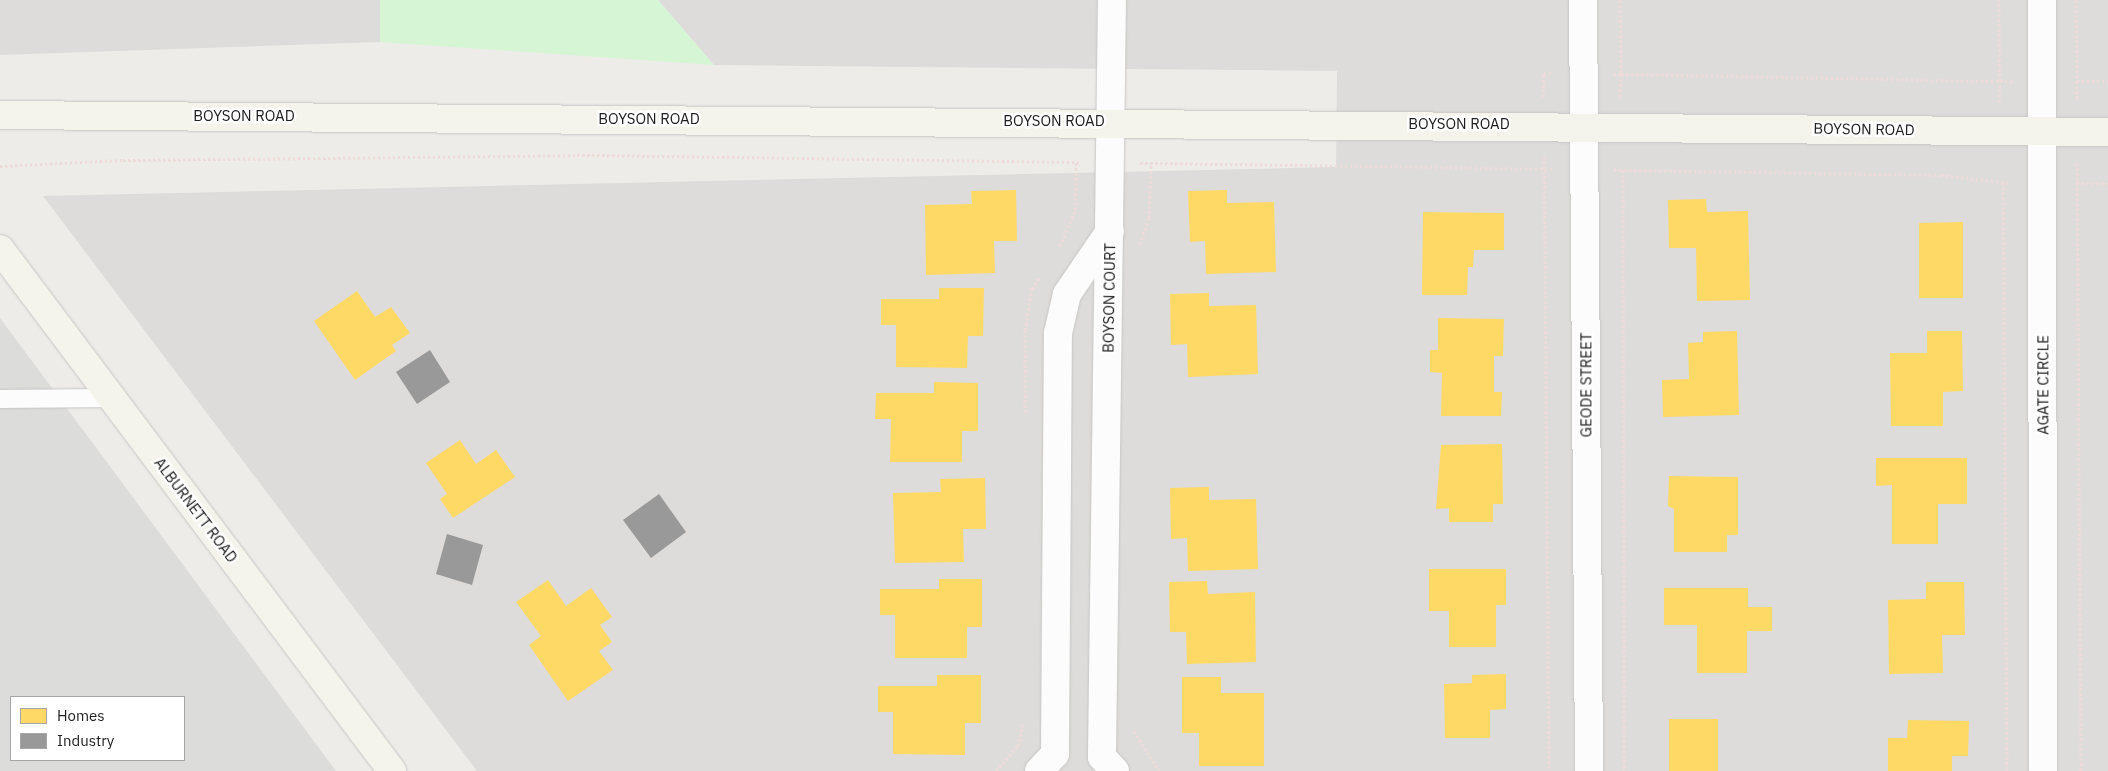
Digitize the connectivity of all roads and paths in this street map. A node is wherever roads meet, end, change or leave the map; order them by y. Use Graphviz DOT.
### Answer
graph roads {
  1 [pos="1112,0"];
  2 [pos="1583,0"];
  3 [pos="1620,0"];
  4 [pos="1999,0"];
  5 [pos="2042,0"];
  6 [pos="2076,0"];
  7 [pos="1602,73"];
  8 [pos="1557,74"];
  9 [pos="1622,74"];
  10 [pos="2108,82"];
  11 [pos="1543,98"];
  12 [pos="1620,100"];
  13 [pos="0,115"];
  14 [pos="1112,121"];
  15 [pos="1584,125"];
  16 [pos="2043,132"];
  17 [pos="2108,132"];
  18 [pos="1544,151"];
  19 [pos="1089,162"];
  20 [pos="1138,163"];
  21 [pos="2077,163"];
  22 [pos="0,166"];
  23 [pos="1546,169"];
  24 [pos="1559,169"];
  25 [pos="1606,170"];
  26 [pos="1623,170"];
  27 [pos="2003,182"];
  28 [pos="2043,184"];
  29 [pos="2076,184"];
  30 [pos="2108,184"];
  31 [pos="1110,231"];
  32 [pos="0,249"];
  33 [pos="111,398"];
  34 [pos="0,399"];
  35 [pos="392,771"];
  36 [pos="1039,771"];
  37 [pos="1115,771"];
  38 [pos="1549,771"];
  39 [pos="1589,771"];
  40 [pos="1624,771"];
  41 [pos="2007,771"];
  42 [pos="2043,771"];
  43 [pos="2081,771"];
  1 -- 14 [label="street"];
  2 -- 15 [label="street, GEODE STREET"];
  3 -- 9 [label="path"];
  4 -- 9 [label="path"];
  5 -- 16 [label="street, AGATE CIRCLE"];
  6 -- 10 [label="path"];
  7 -- 9 [label="path"];
  8 -- 11 [label="path"];
  9 -- 12 [label="path"];
  13 -- 14 [label="street, BOYSON ROAD"];
  14 -- 15 [label="street, BOYSON ROAD"];
  14 -- 31 [label="street"];
  15 -- 16 [label="street, BOYSON ROAD"];
  15 -- 39 [label="street, GEODE STREET"];
  16 -- 17 [label="street, BOYSON ROAD"];
  16 -- 28 [label="street, AGATE CIRCLE"];
  18 -- 23 [label="path"];
  19 -- 22 [label="path"];
  20 -- 23 [label="path"];
  21 -- 29 [label="path"];
  23 -- 24 [label="path"];
  23 -- 38 [label="path"];
  25 -- 26 [label="path"];
  26 -- 27 [label="path"];
  26 -- 40 [label="path"];
  27 -- 28 [label="path"];
  27 -- 41 [label="path"];
  28 -- 29 [label="path"];
  28 -- 42 [label="street, AGATE CIRCLE"];
  29 -- 30 [label="path"];
  29 -- 43 [label="path"];
  31 -- 36 [label="street, BOYSON COURT"];
  31 -- 37 [label="street, BOYSON COURT"];
  32 -- 33 [label="street, ALBURNETT ROAD"];
  33 -- 34 [label="lane"];
  33 -- 35 [label="street, ALBURNETT ROAD"];
}
